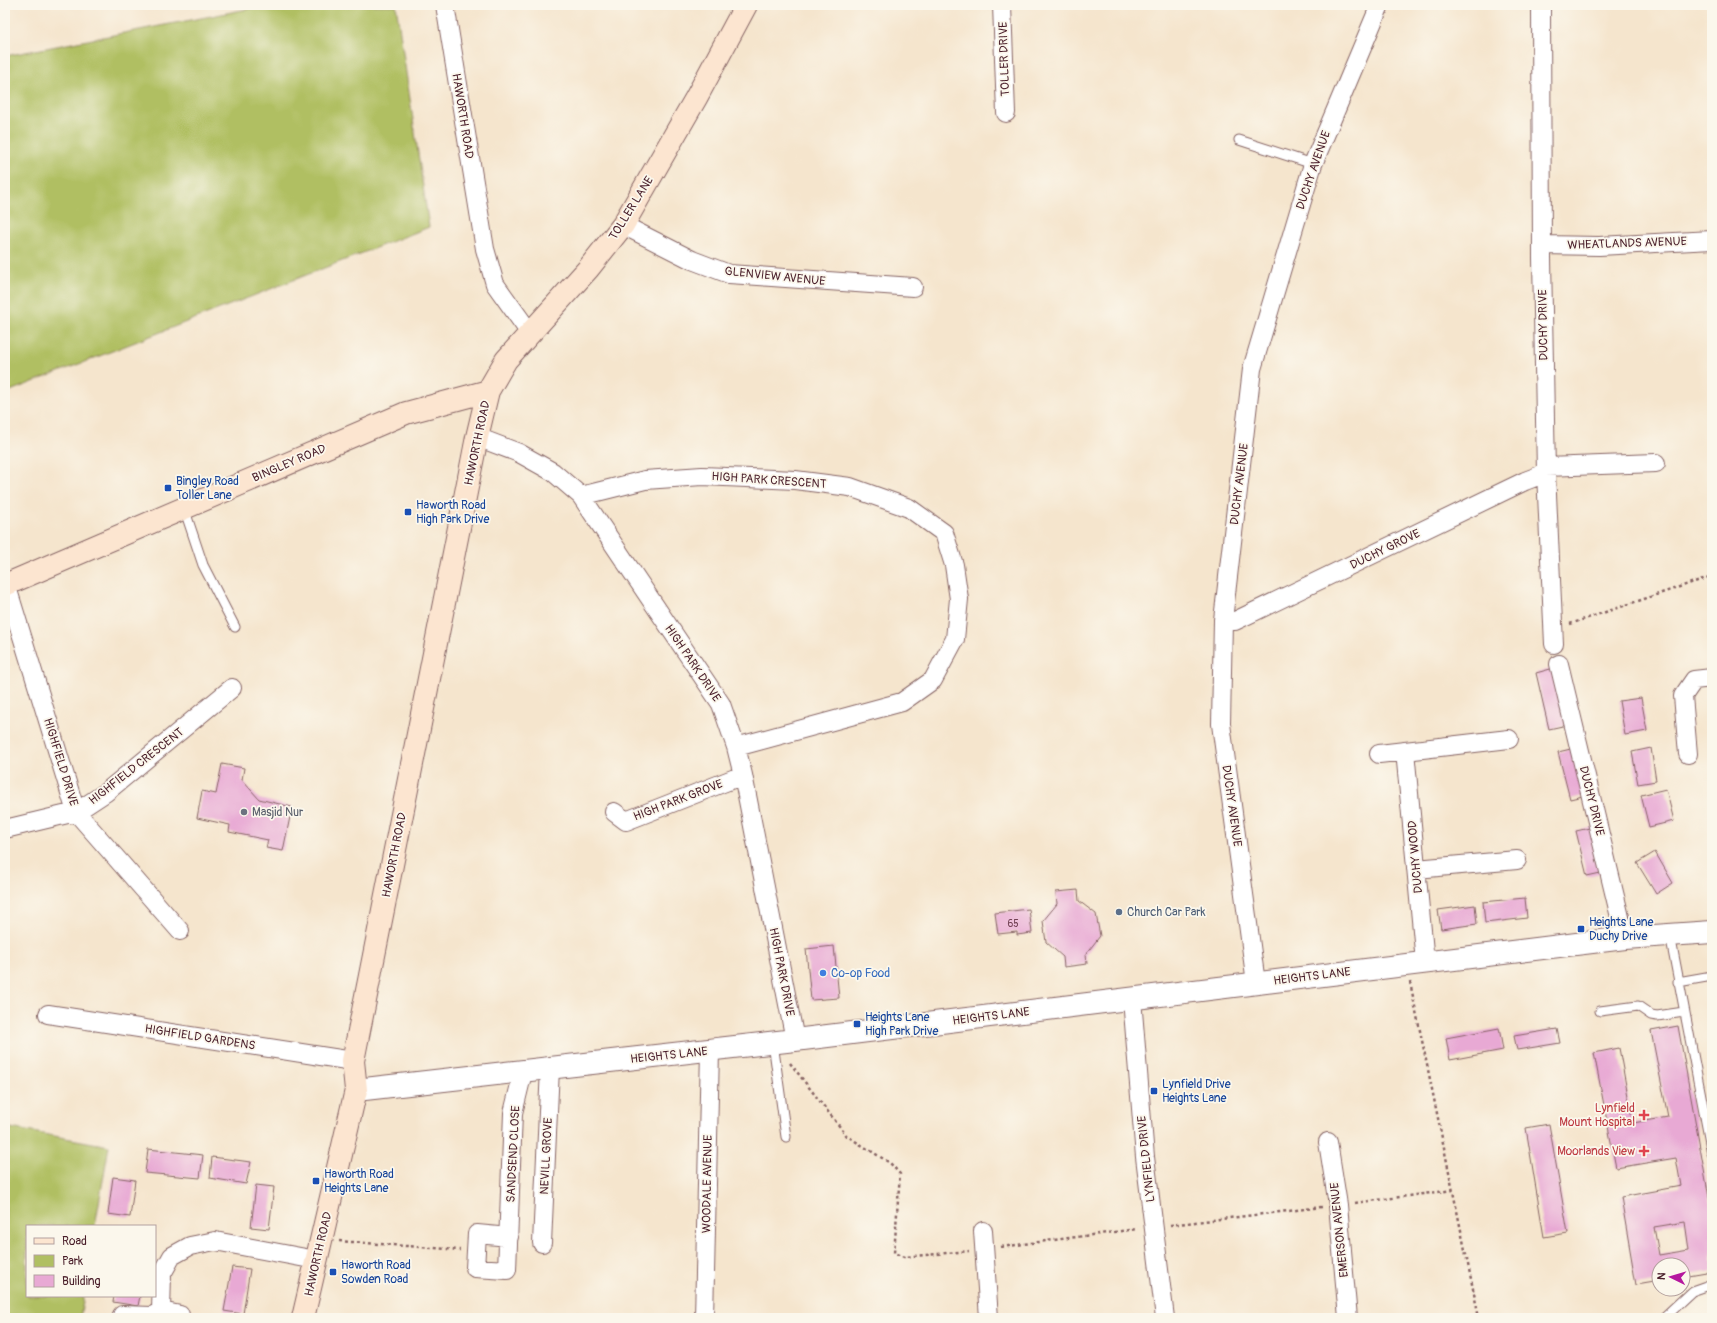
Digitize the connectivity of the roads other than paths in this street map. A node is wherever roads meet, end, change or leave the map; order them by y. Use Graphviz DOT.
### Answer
graph roads {
  1 [pos="445,5"];
  2 [pos="746,5"];
  3 [pos="1002,5"];
  4 [pos="1380,5"];
  5 [pos="1541,5"];
  6 [pos="1006,113"];
  7 [pos="1239,140"];
  8 [pos="1313,164"];
  9 [pos="623,225"];
  10 [pos="1712,240"];
  11 [pos="1542,245"];
  12 [pos="913,287"];
  13 [pos="530,333"];
  14 [pos="488,391"];
  15 [pos="477,437"];
  16 [pos="1656,463"];
  17 [pos="1546,470"];
  18 [pos="580,496"];
  19 [pos="184,508"];
  20 [pos="5,584"];
  21 [pos="1223,620"];
  22 [pos="235,627"];
  23 [pos="1554,637"];
  24 [pos="1559,664"];
  25 [pos="1712,678"];
  26 [pos="232,688"];
  27 [pos="1509,739"];
  28 [pos="736,748"];
  29 [pos="1405,751"];
  30 [pos="1379,754"];
  31 [pos="1688,754"];
  32 [pos="743,775"];
  33 [pos="76,812"];
  34 [pos="614,812"];
  35 [pos="5,829"];
  36 [pos="1518,860"];
  37 [pos="1416,869"];
  38 [pos="180,931"];
  39 [pos="1712,932"];
  40 [pos="1670,935"];
  41 [pos="1625,938"];
  42 [pos="1415,963"];
  43 [pos="1712,976"];
  44 [pos="1678,982"];
  45 [pos="1256,983"];
  46 [pos="1132,999"];
  47 [pos="1600,1012"];
  48 [pos="1684,1012"];
  49 [pos="48,1014"];
  50 [pos="795,1040"];
  51 [pos="773,1043"];
  52 [pos="710,1050"];
  53 [pos="353,1061"];
  54 [pos="550,1068"];
  55 [pos="523,1072"];
  56 [pos="356,1090"];
  57 [pos="786,1137"];
  58 [pos="1328,1142"];
  59 [pos="1712,1153"];
  60 [pos="983,1231"];
  61 [pos="509,1237"];
  62 [pos="542,1243"];
  63 [pos="319,1250"];
  64 [pos="1712,1284"];
  65 [pos="161,1311"];
  66 [pos="122,1315"];
  67 [pos="180,1315"];
  68 [pos="303,1318"];
  69 [pos="704,1318"];
  70 [pos="989,1318"];
  71 [pos="1165,1318"];
  72 [pos="1348,1318"];
  73 [pos="1663,1318"];
  1 -- 13 [label="street, HAWORTH ROAD"];
  2 -- 9 [label="main road, TOLLER LANE"];
  3 -- 6 [label="street, TOLLER DRIVE"];
  4 -- 8 [label="street, DUCHY AVENUE"];
  5 -- 11 [label="street, DUCHY DRIVE"];
  7 -- 8 [label="lane"];
  8 -- 21 [label="street, DUCHY AVENUE"];
  9 -- 12 [label="street, GLENVIEW AVENUE"];
  9 -- 13 [label="main road, TOLLER LANE"];
  10 -- 11 [label="street, WHEATLANDS AVENUE"];
  11 -- 17 [label="street, DUCHY DRIVE"];
  13 -- 14 [label="main road, TOLLER LANE"];
  14 -- 15 [label="main road, HAWORTH ROAD"];
  14 -- 19 [label="main road, BINGLEY ROAD"];
  15 -- 18 [label="street, HIGH PARK DRIVE"];
  15 -- 53 [label="main road, HAWORTH ROAD"];
  16 -- 17 [label="street, DUCHY GROVE"];
  17 -- 21 [label="street, DUCHY GROVE"];
  17 -- 23 [label="street, DUCHY DRIVE"];
  18 -- 28 [label="street, HIGH PARK DRIVE"];
  18 -- 28 [label="street, HIGH PARK CRESCENT"];
  19 -- 20 [label="main road, BINGLEY ROAD"];
  19 -- 22 [label="lane"];
  20 -- 33 [label="street, HIGHFIELD DRIVE"];
  21 -- 45 [label="street, DUCHY AVENUE"];
  24 -- 41 [label="street, DUCHY DRIVE"];
  25 -- 31 [label="street"];
  26 -- 33 [label="street, HIGHFIELD CRESCENT"];
  27 -- 29 [label="street"];
  28 -- 32 [label="street, HIGH PARK DRIVE"];
  29 -- 30 [label="street"];
  29 -- 37 [label="street, DUCHY WOOD"];
  32 -- 34 [label="street, HIGH PARK GROVE"];
  32 -- 50 [label="street, HIGH PARK DRIVE"];
  33 -- 35 [label="street, HIGHFIELD CRESCENT"];
  33 -- 38 [label="street, HIGHFIELD DRIVE"];
  36 -- 37 [label="street"];
  37 -- 42 [label="street, DUCHY WOOD"];
  39 -- 40 [label="street, HEIGHTS LANE"];
  40 -- 41 [label="street, HEIGHTS LANE"];
  40 -- 44 [label="lane"];
  41 -- 42 [label="street, HEIGHTS LANE"];
  42 -- 45 [label="street, HEIGHTS LANE"];
  43 -- 44 [label="lane"];
  44 -- 48 [label="lane"];
  45 -- 46 [label="street, HEIGHTS LANE"];
  46 -- 50 [label="street, HEIGHTS LANE"];
  46 -- 71 [label="street, LYNFIELD DRIVE"];
  47 -- 48 [label="lane"];
  48 -- 59 [label="lane"];
  49 -- 53 [label="street, HIGHFIELD GARDENS"];
  50 -- 51 [label="street, HEIGHTS LANE"];
  51 -- 52 [label="street, HEIGHTS LANE"];
  51 -- 57 [label="lane"];
  52 -- 54 [label="street, HEIGHTS LANE"];
  52 -- 69 [label="street, WOODALE AVENUE"];
  53 -- 56 [label="main road, HAWORTH ROAD"];
  54 -- 55 [label="street, HEIGHTS LANE"];
  54 -- 62 [label="street, NEVILL GROVE"];
  55 -- 56 [label="street, HEIGHTS LANE"];
  55 -- 61 [label="street, SANDSEND CLOSE"];
  56 -- 63 [label="main road, HAWORTH ROAD"];
  58 -- 72 [label="street, EMERSON AVENUE"];
  60 -- 70 [label="street"];
  61 -- 61 [label="street, SANDSEND CLOSE"];
  63 -- 65 [label="street"];
  63 -- 68 [label="main road, HAWORTH ROAD"];
  64 -- 73 [label="lane"];
  65 -- 66 [label="street"];
  65 -- 67 [label="street"];
}
